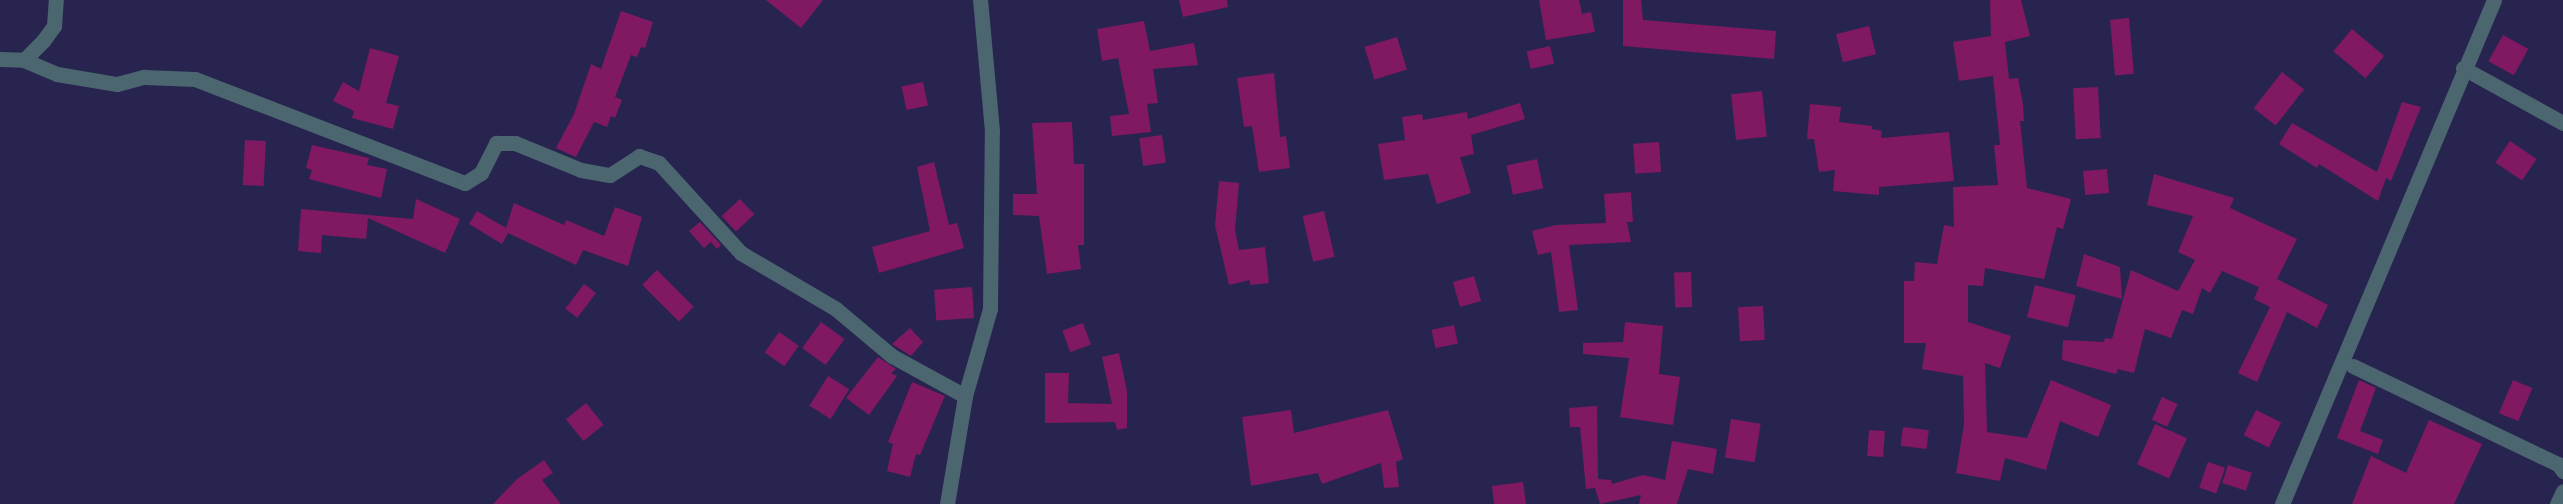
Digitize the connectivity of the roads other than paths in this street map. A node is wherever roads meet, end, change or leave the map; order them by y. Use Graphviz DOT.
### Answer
graph roads {
  1 [pos="56,0"];
  2 [pos="980,0"];
  3 [pos="2494,0"];
  4 [pos="0,59"];
  5 [pos="24,60"];
  6 [pos="2463,68"];
  7 [pos="2563,123"];
  8 [pos="2353,366"];
  9 [pos="965,396"];
  10 [pos="2563,471"];
  11 [pos="2563,491"];
  12 [pos="946,504"];
  13 [pos="2282,504"];
  14 [pos="2557,504"];
  1 -- 5 [label="street"];
  2 -- 9 [label="street"];
  3 -- 6 [label="street"];
  4 -- 5 [label="street"];
  5 -- 9 [label="street"];
  6 -- 7 [label="street"];
  6 -- 13 [label="street"];
  8 -- 10 [label="street"];
  9 -- 12 [label="street"];
  11 -- 14 [label="street"];
}
